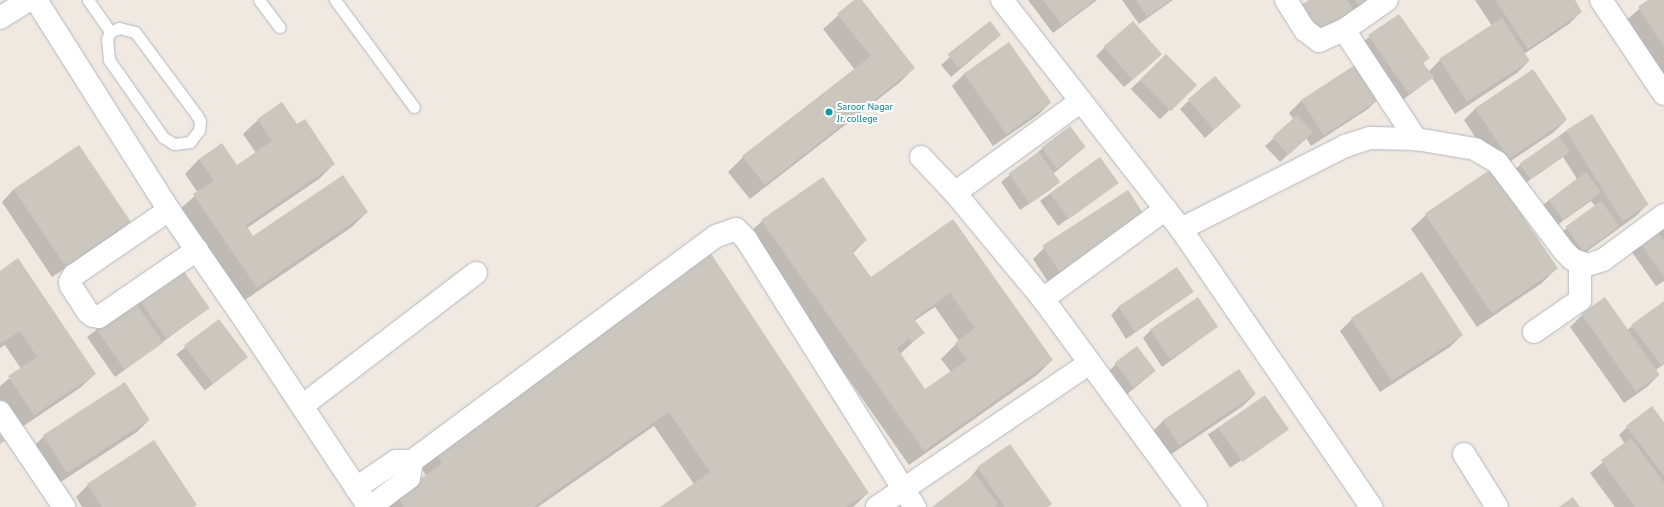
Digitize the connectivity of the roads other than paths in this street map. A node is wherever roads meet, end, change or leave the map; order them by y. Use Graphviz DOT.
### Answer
graph roads {
  1 [pos="30,0"];
  2 [pos="36,0"];
  3 [pos="88,0"];
  4 [pos="259,0"];
  5 [pos="335,0"];
  6 [pos="1002,0"];
  7 [pos="1286,0"];
  8 [pos="1387,0"];
  9 [pos="1600,0"];
  10 [pos="0,18"];
  11 [pos="279,27"];
  12 [pos="1344,30"];
  13 [pos="110,32"];
  14 [pos="1664,94"];
  15 [pos="1081,101"];
  16 [pos="414,107"];
  17 [pos="1416,138"];
  18 [pos="921,157"];
  19 [pos="955,193"];
  20 [pos="1166,209"];
  21 [pos="169,210"];
  22 [pos="1664,214"];
  23 [pos="1181,229"];
  24 [pos="197,250"];
  25 [pos="1580,263"];
  26 [pos="476,273"];
  27 [pos="1043,299"];
  28 [pos="1534,332"];
  29 [pos="1090,363"];
  30 [pos="302,406"];
  31 [pos="0,412"];
  32 [pos="1464,454"];
  33 [pos="412,460"];
  34 [pos="356,488"];
  35 [pos="904,489"];
  36 [pos="64,507"];
  37 [pos="369,507"];
  38 [pos="877,507"];
  39 [pos="915,507"];
  40 [pos="1196,507"];
  41 [pos="1371,507"];
  42 [pos="1497,507"];
  1 -- 10 [label="street"];
  2 -- 21 [label="street"];
  3 -- 13 [label="lane"];
  4 -- 11 [label="lane"];
  5 -- 16 [label="lane"];
  6 -- 15 [label="street"];
  7 -- 12 [label="street"];
  8 -- 12 [label="street"];
  9 -- 14 [label="street"];
  12 -- 17 [label="street"];
  13 -- 13 [label="lane"];
  15 -- 19 [label="street"];
  15 -- 20 [label="street"];
  17 -- 23 [label="street"];
  17 -- 25 [label="street"];
  18 -- 19 [label="street"];
  19 -- 27 [label="street"];
  20 -- 23 [label="street"];
  20 -- 27 [label="street"];
  21 -- 24 [label="street"];
  21 -- 24 [label="street"];
  22 -- 25 [label="street"];
  23 -- 41 [label="street"];
  24 -- 30 [label="street"];
  25 -- 28 [label="street"];
  26 -- 30 [label="street"];
  27 -- 29 [label="street"];
  29 -- 35 [label="street"];
  29 -- 40 [label="street"];
  30 -- 34 [label="street"];
  31 -- 36 [label="street"];
  32 -- 42 [label="street"];
  33 -- 34 [label="street"];
  33 -- 35 [label="street"];
  33 -- 37 [label="street"];
  34 -- 37 [label="street"];
  35 -- 38 [label="street"];
  35 -- 39 [label="street"];
}
